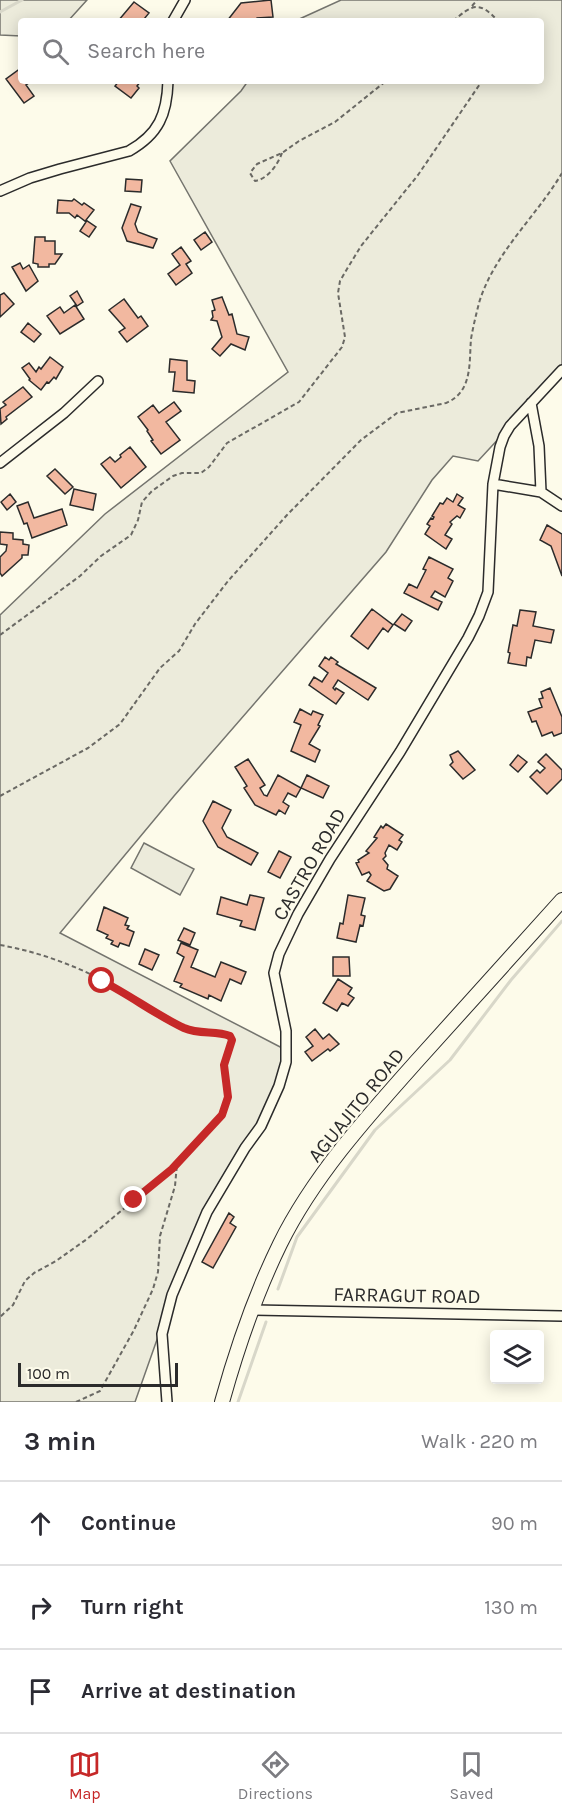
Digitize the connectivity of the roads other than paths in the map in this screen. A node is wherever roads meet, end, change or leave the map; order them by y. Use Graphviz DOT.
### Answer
graph roads {
  1 [pos="185,0"];
  2 [pos="175,18"];
  3 [pos="168,84"];
  4 [pos="0,191"];
  5 [pos="562,370"];
  6 [pos="98,381"];
  7 [pos="531,404"];
  8 [pos="0,463"];
  9 [pos="493,484"];
  10 [pos="541,492"];
  11 [pos="562,506"];
  12 [pos="562,900"];
  13 [pos="251,1310"];
  14 [pos="562,1316"];
  15 [pos="166,1402"];
  16 [pos="222,1402"];
  1 -- 2 [label="street"];
  3 -- 4 [label="street"];
  5 -- 7 [label="street, CASTRO ROAD"];
  6 -- 8 [label="street"];
  7 -- 9 [label="street, CASTRO ROAD"];
  7 -- 10 [label="street"];
  9 -- 10 [label="street"];
  9 -- 15 [label="street, CASTRO ROAD"];
  10 -- 11 [label="street"];
  12 -- 13 [label="street, AGUAJITO ROAD"];
  13 -- 14 [label="street, FARRAGUT ROAD"];
  13 -- 16 [label="street, AGUAJITO ROAD"];
}
